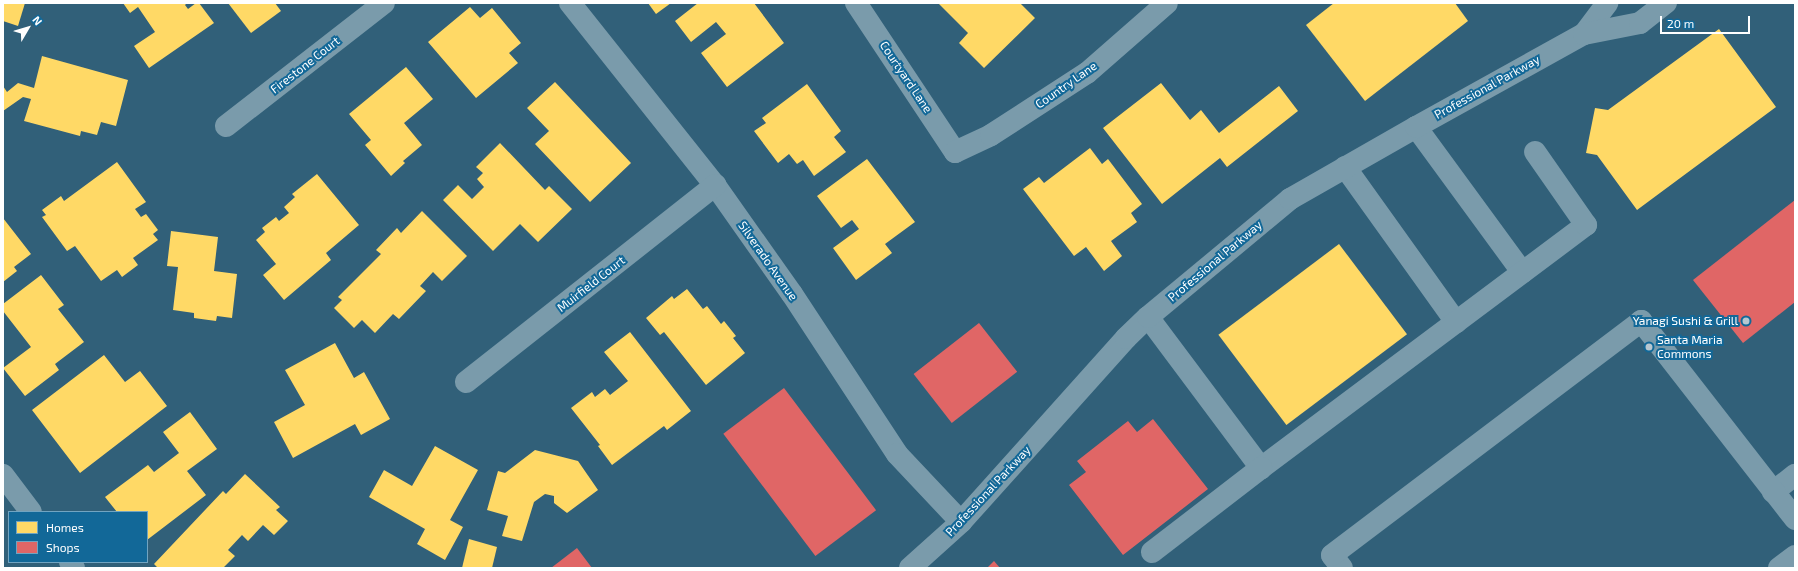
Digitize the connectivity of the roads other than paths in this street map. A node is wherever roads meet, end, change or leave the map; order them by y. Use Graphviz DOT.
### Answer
graph roads {
  1 [pos="384,3"];
  2 [pos="570,3"];
  3 [pos="856,3"];
  4 [pos="1167,3"];
  5 [pos="1607,3"];
  6 [pos="1666,3"];
  7 [pos="1584,34"];
  8 [pos="226,126"];
  9 [pos="1416,127"];
  10 [pos="955,152"];
  11 [pos="1535,152"];
  12 [pos="1345,167"];
  13 [pos="715,185"];
  14 [pos="1522,272"];
  15 [pos="1148,317"];
  16 [pos="1456,322"];
  17 [pos="466,382"];
  18 [pos="1261,468"];
  19 [pos="3,475"];
  20 [pos="1795,475"];
  21 [pos="1773,492"];
  22 [pos="31,511"];
  23 [pos="1795,520"];
  24 [pos="961,522"];
  25 [pos="1152,552"];
  26 [pos="1795,556"];
  27 [pos="910,568"];
  28 [pos="1342,568"];
  29 [pos="1779,568"];
  1 -- 8 [label="street, Firestone Court"];
  2 -- 13 [label="street, Silverado Avenue"];
  3 -- 10 [label="street, Courtyard Lane"];
  4 -- 10 [label="street, Country Lane"];
  5 -- 7 [label="street, Professional Parkway"];
  6 -- 7 [label="street, Professional Parkway"];
  7 -- 9 [label="street, Professional Parkway"];
  9 -- 12 [label="street, Professional Parkway"];
  9 -- 14 [label="street"];
  11 -- 14 [label="street"];
  12 -- 15 [label="street, Professional Parkway"];
  12 -- 16 [label="street"];
  13 -- 17 [label="street, Muirfield Court"];
  13 -- 24 [label="street, Silverado Avenue"];
  14 -- 16 [label="street"];
  15 -- 18 [label="street"];
  15 -- 24 [label="street, Professional Parkway"];
  16 -- 18 [label="street"];
  18 -- 25 [label="street"];
  19 -- 22 [label="street"];
  20 -- 21 [label="street"];
  21 -- 23 [label="street"];
  21 -- 28 [label="street"];
  24 -- 27 [label="street, Professional Parkway"];
  26 -- 29 [label="street"];
}
